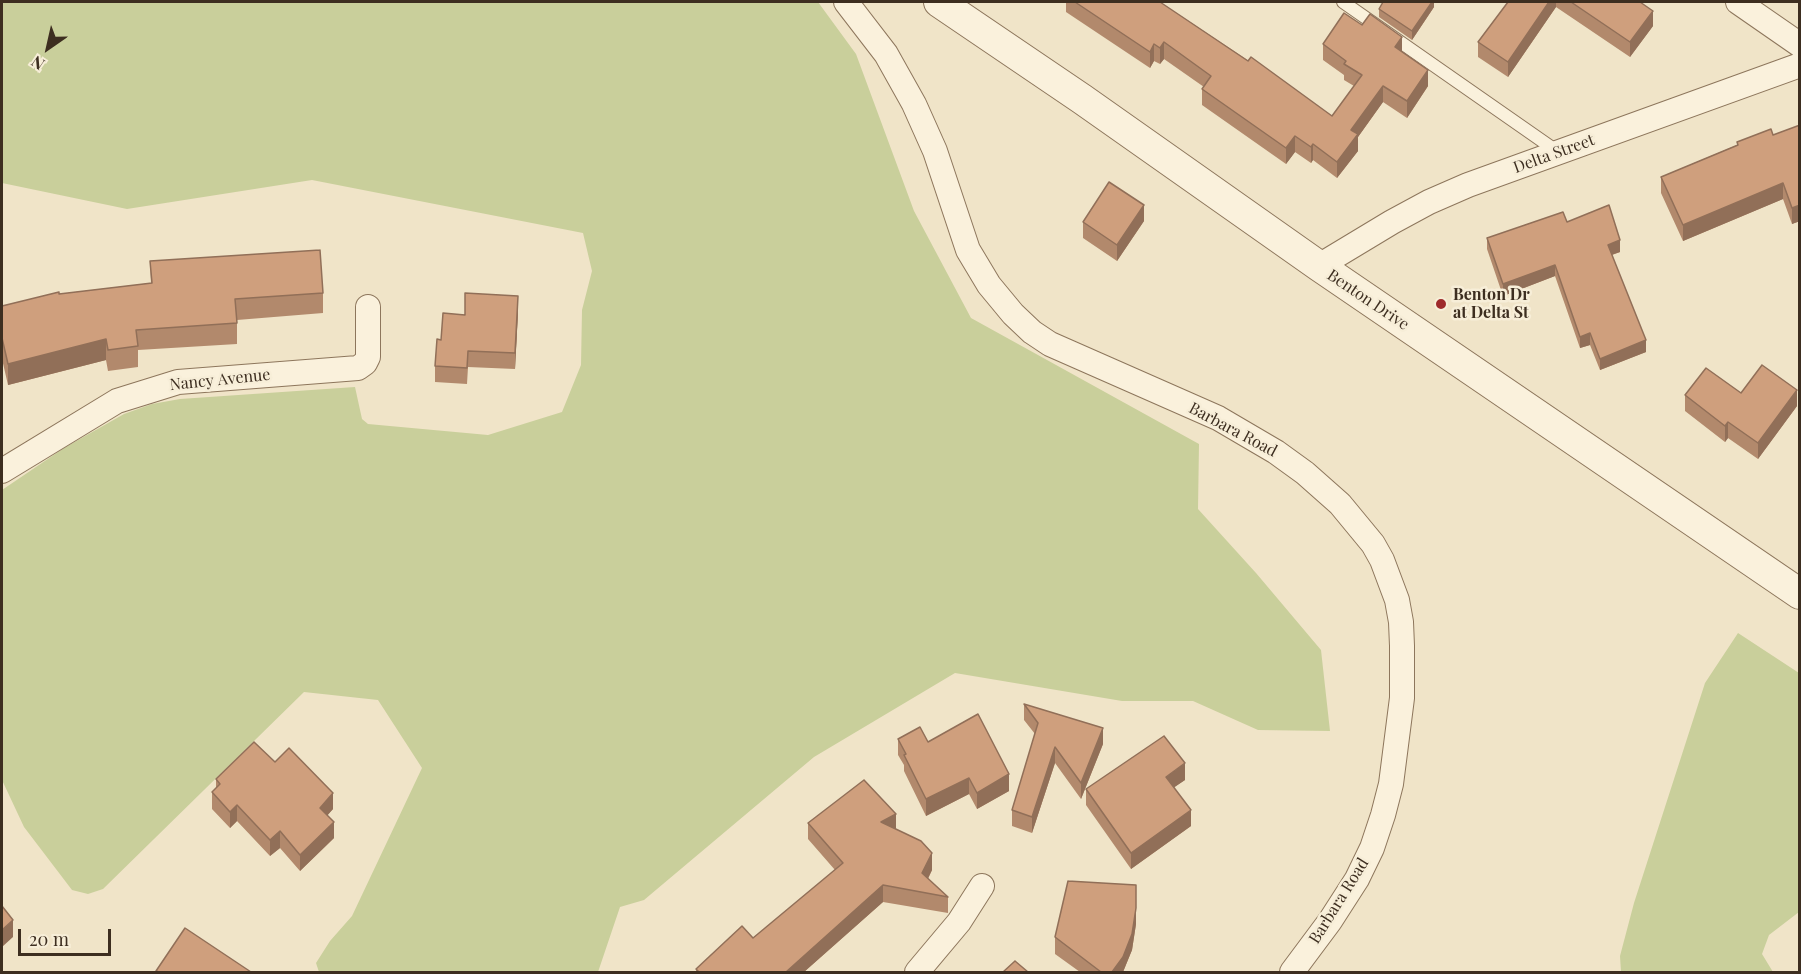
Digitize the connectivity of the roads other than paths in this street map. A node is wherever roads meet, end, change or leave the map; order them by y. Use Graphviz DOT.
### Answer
graph roads {
  1 [pos="846,2"];
  2 [pos="939,2"];
  3 [pos="1343,2"];
  4 [pos="1738,2"];
  5 [pos="1800,45"];
  6 [pos="1800,65"];
  7 [pos="1559,152"];
  8 [pos="1318,267"];
  9 [pos="368,307"];
  10 [pos="2,471"];
  11 [pos="1800,594"];
  12 [pos="982,886"];
  13 [pos="917,972"];
  14 [pos="1292,972"];
  1 -- 14 [label="street, Barbara Road"];
  2 -- 8 [label="street, Benton Drive"];
  3 -- 7 [label="lane"];
  4 -- 5 [label="street"];
  6 -- 7 [label="street, Delta Street"];
  7 -- 8 [label="street, Delta Street"];
  8 -- 11 [label="street, Benton Drive"];
  9 -- 10 [label="street, Nancy Avenue"];
  12 -- 13 [label="street"];
}
